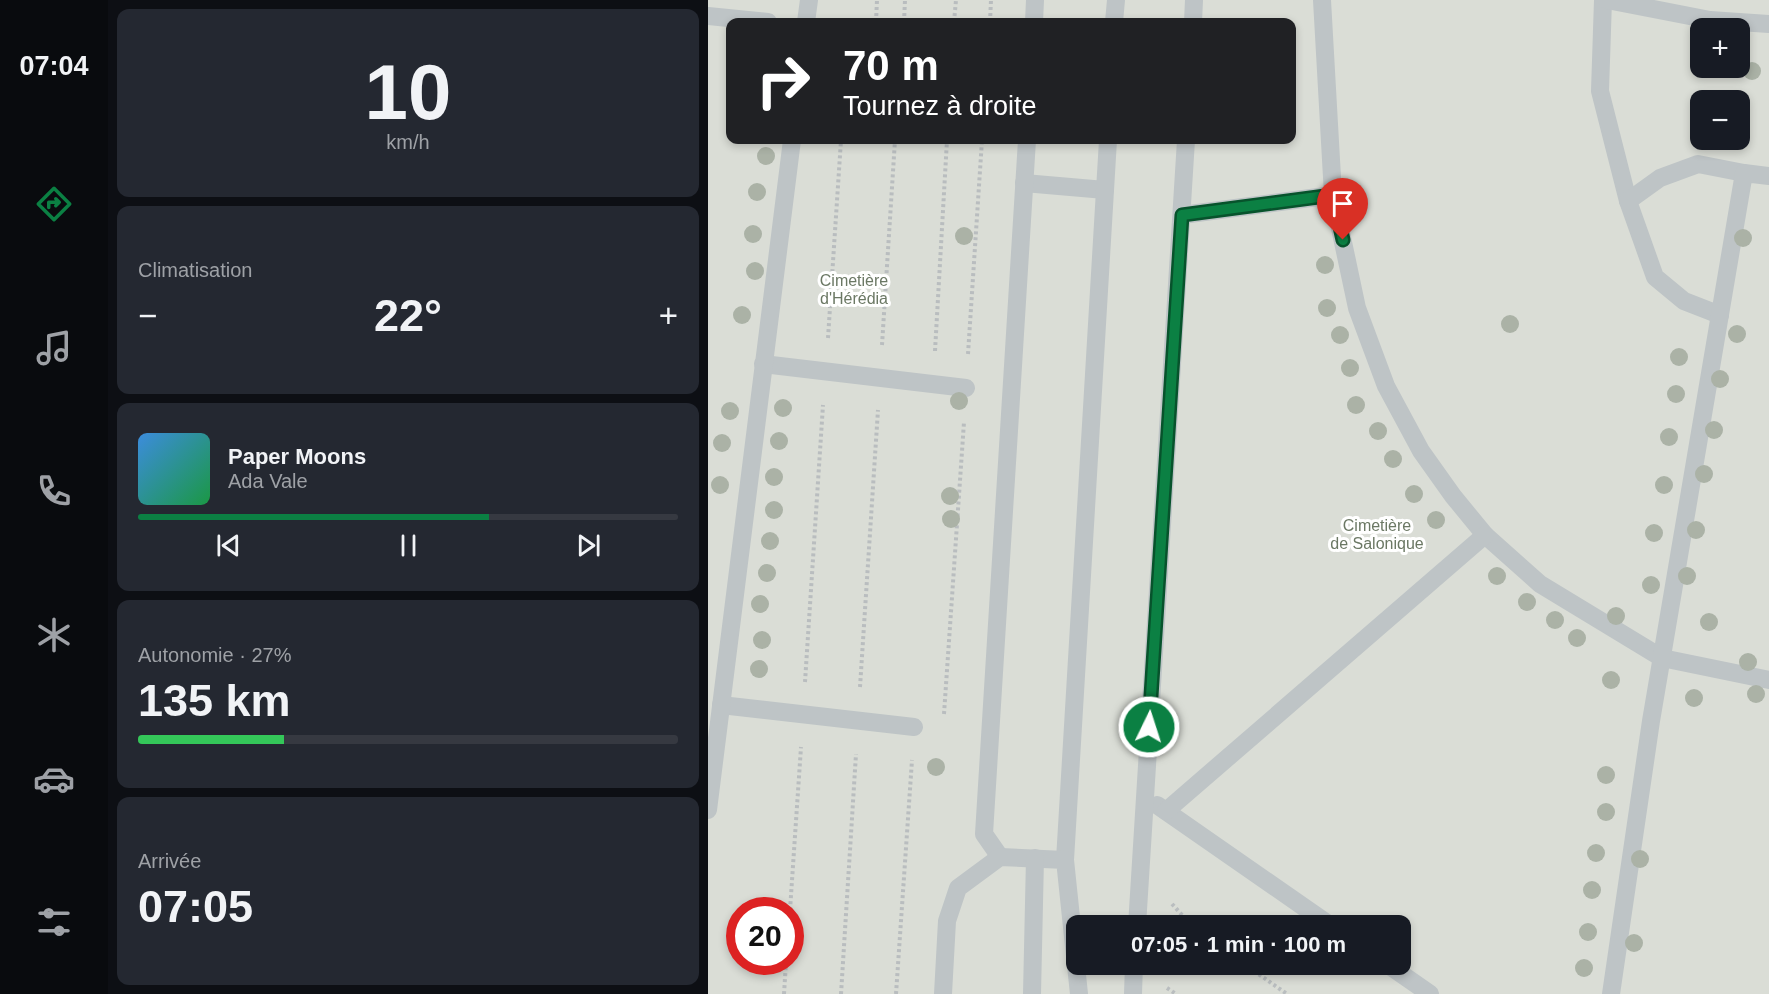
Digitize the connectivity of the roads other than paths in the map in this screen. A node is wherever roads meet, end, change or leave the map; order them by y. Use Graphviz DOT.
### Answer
graph roads {
  1 [pos="809,0"];
  2 [pos="1035,0"];
  3 [pos="1116,0"];
  4 [pos="1194,0"];
  5 [pos="1322,0"];
  6 [pos="1605,0"];
  7 [pos="708,16"];
  8 [pos="728,18"];
  9 [pos="807,18"];
  10 [pos="1034,18"];
  11 [pos="1114,18"];
  12 [pos="1193,18"];
  13 [pos="1769,24"];
  14 [pos="791,144"];
  15 [pos="1027,144"];
  16 [pos="1108,144"];
  17 [pos="1186,144"];
  18 [pos="1744,173"];
  19 [pos="1769,176"];
  20 [pos="1024,183"];
  21 [pos="1105,190"];
  22 [pos="1333,195"];
  23 [pos="1628,201"];
  24 [pos="1182,215"];
  25 [pos="1720,315"];
  26 [pos="763,364"];
  27 [pos="966,388"];
  28 [pos="1485,535"];
  29 [pos="1662,658"];
  30 [pos="1769,680"];
  31 [pos="721,705"];
  32 [pos="914,727"];
  33 [pos="1145,797"];
  34 [pos="708,810"];
  35 [pos="1166,811"];
  36 [pos="1000,857"];
  37 [pos="1035,858"];
  38 [pos="1065,860"];
  39 [pos="1138,915"];
  40 [pos="1315,915"];
  41 [pos="1134,975"];
  42 [pos="1403,975"];
  43 [pos="943,994"];
  44 [pos="1032,994"];
  45 [pos="1078,994"];
  46 [pos="1133,994"];
  47 [pos="1430,994"];
  48 [pos="1611,994"];
  1 -- 9 [label="lane"];
  2 -- 10 [label="lane"];
  3 -- 11 [label="lane"];
  4 -- 12 [label="lane"];
  5 -- 22 [label="lane"];
  6 -- 13 [label="lane"];
  6 -- 23 [label="lane"];
  7 -- 8 [label="lane"];
  14 -- 26 [label="lane"];
  15 -- 20 [label="lane"];
  16 -- 21 [label="lane"];
  17 -- 24 [label="lane"];
  18 -- 19 [label="lane"];
  18 -- 23 [label="lane"];
  18 -- 25 [label="lane"];
  20 -- 21 [label="lane"];
  20 -- 36 [label="lane"];
  21 -- 38 [label="lane"];
  22 -- 24 [label="lane"];
  22 -- 28 [label="lane"];
  23 -- 25 [label="lane"];
  24 -- 33 [label="lane"];
  25 -- 29 [label="lane"];
  26 -- 27 [label="lane"];
  26 -- 31 [label="lane"];
  28 -- 29 [label="lane"];
  28 -- 35 [label="lane"];
  29 -- 30 [label="lane"];
  29 -- 48 [label="lane"];
  31 -- 32 [label="lane"];
  31 -- 34 [label="lane"];
  33 -- 35 [label="lane"];
  33 -- 39 [label="lane"];
  35 -- 40 [label="lane"];
  36 -- 37 [label="lane"];
  36 -- 43 [label="lane"];
  37 -- 38 [label="lane"];
  37 -- 44 [label="lane"];
  38 -- 45 [label="lane"];
  41 -- 46 [label="lane"];
  42 -- 47 [label="lane"];
}
